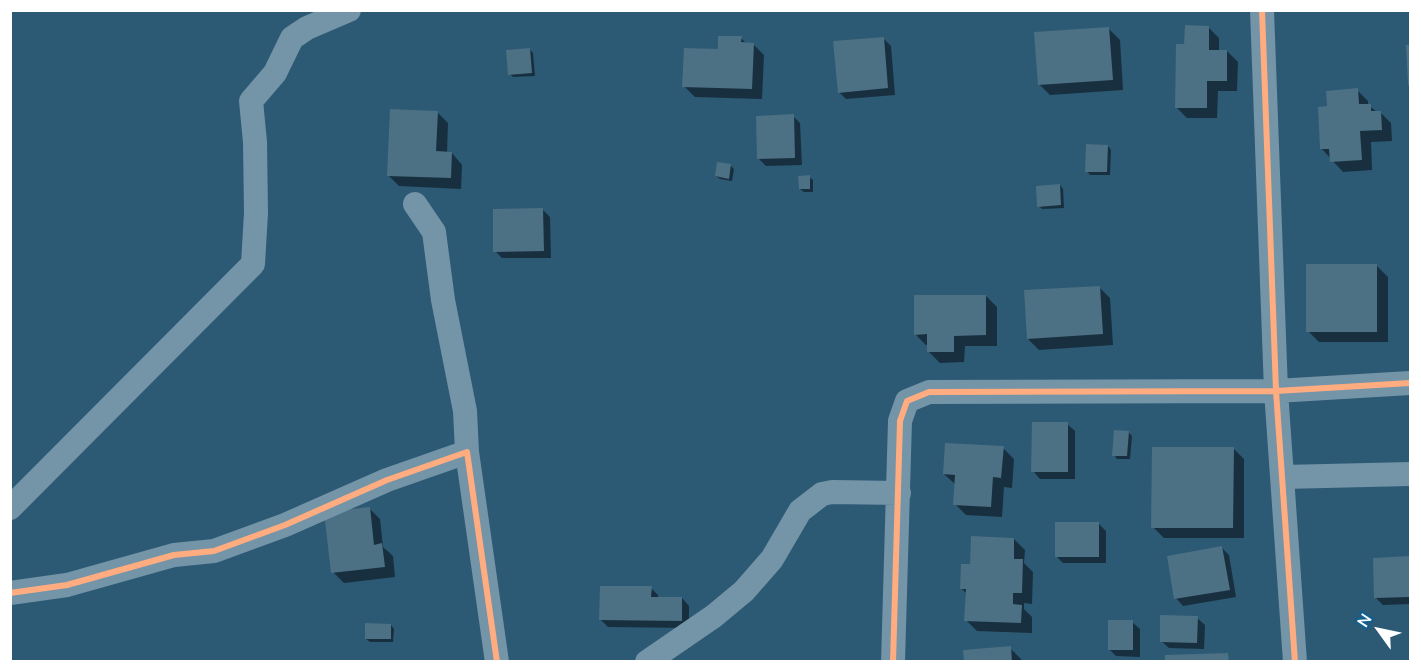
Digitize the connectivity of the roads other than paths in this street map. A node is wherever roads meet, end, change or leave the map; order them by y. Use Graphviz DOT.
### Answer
graph roads {
  1 [pos="349,10"];
  2 [pos="1262,10"];
  3 [pos="415,204"];
  4 [pos="1410,383"];
  5 [pos="1276,391"];
  6 [pos="467,452"];
  7 [pos="1410,474"];
  8 [pos="1283,477"];
  9 [pos="899,493"];
  10 [pos="10,508"];
  11 [pos="10,593"];
  12 [pos="497,662"];
  13 [pos="647,662"];
  14 [pos="893,662"];
  15 [pos="1295,662"];
  1 -- 10 [label="street"];
  2 -- 5 [label="street"];
  3 -- 6 [label="street"];
  4 -- 5 [label="street"];
  5 -- 8 [label="street"];
  5 -- 9 [label="street"];
  6 -- 11 [label="street"];
  6 -- 12 [label="street"];
  7 -- 8 [label="street"];
  8 -- 15 [label="street"];
  9 -- 13 [label="street"];
  9 -- 14 [label="street"];
}
